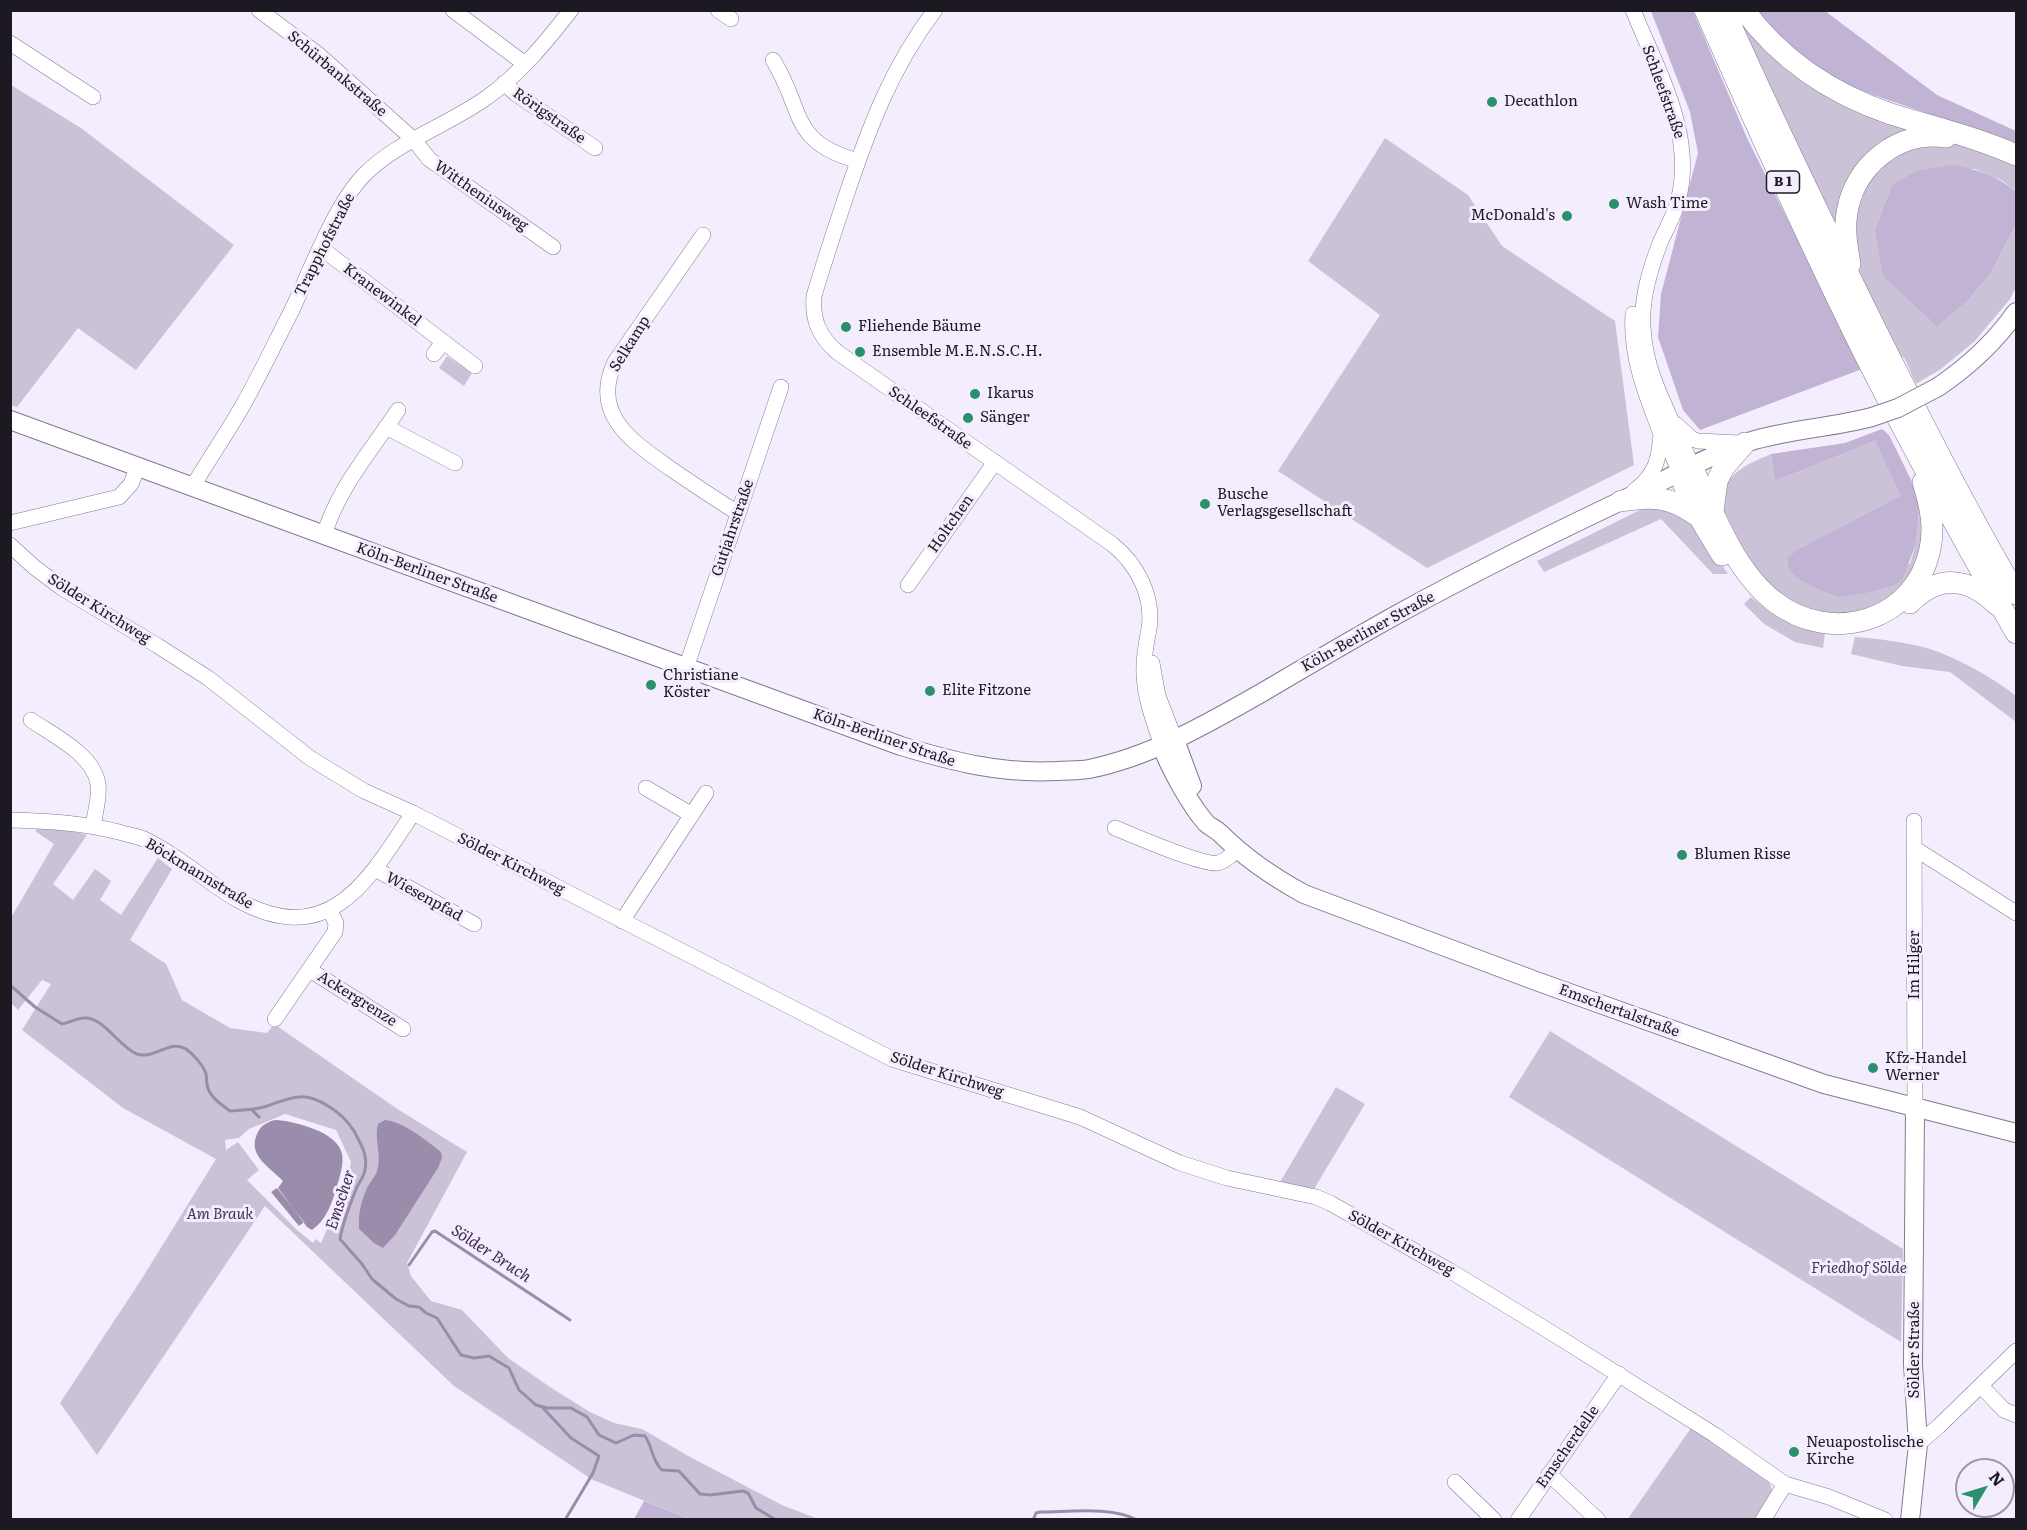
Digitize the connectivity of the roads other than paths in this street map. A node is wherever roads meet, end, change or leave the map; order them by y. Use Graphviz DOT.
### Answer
graph roads {
  1 [pos="259,10"];
  2 [pos="453,10"];
  3 [pos="572,10"];
  4 [pos="935,10"];
  5 [pos="1633,10"];
  6 [pos="1705,10"];
  7 [pos="1724,10"];
  8 [pos="1743,10"];
  9 [pos="10,43"];
  10 [pos="773,60"];
  11 [pos="525,64"];
  12 [pos="504,84"];
  13 [pos="93,97"];
  14 [pos="414,140"];
  15 [pos="595,148"];
  16 [pos="2016,155"];
  17 [pos="858,161"];
  18 [pos="2016,162"];
  19 [pos="703,235"];
  20 [pos="1660,243"];
  21 [pos="553,247"];
  22 [pos="321,248"];
  23 [pos="1855,288"];
  24 [pos="2016,312"];
  25 [pos="475,366"];
  26 [pos="781,387"];
  27 [pos="398,410"];
  28 [pos="1669,417"];
  29 [pos="10,420"];
  30 [pos="387,427"];
  31 [pos="1661,434"];
  32 [pos="1745,443"];
  33 [pos="1915,450"];
  34 [pos="995,462"];
  35 [pos="455,463"];
  36 [pos="138,466"];
  37 [pos="1686,470"];
  38 [pos="193,486"];
  39 [pos="1621,501"];
  40 [pos="738,513"];
  41 [pos="1705,514"];
  42 [pos="10,523"];
  43 [pos="324,536"];
  44 [pos="10,544"];
  45 [pos="908,585"];
  46 [pos="2016,594"];
  47 [pos="2005,612"];
  48 [pos="2016,633"];
  49 [pos="686,668"];
  50 [pos="31,720"];
  51 [pos="1169,743"];
  52 [pos="646,788"];
  53 [pos="706,793"];
  54 [pos="413,813"];
  55 [pos="692,815"];
  56 [pos="10,820"];
  57 [pos="1914,821"];
  58 [pos="93,826"];
  59 [pos="1115,828"];
  60 [pos="1914,848"];
  61 [pos="1237,850"];
  62 [pos="375,869"];
  63 [pos="330,911"];
  64 [pos="2016,913"];
  65 [pos="622,921"];
  66 [pos="474,924"];
  67 [pos="310,970"];
  68 [pos="274,1019"];
  69 [pos="404,1029"];
  70 [pos="1915,1108"];
  71 [pos="2016,1133"];
  72 [pos="2016,1351"];
  73 [pos="1619,1374"];
  74 [pos="1981,1386"];
  75 [pos="2016,1415"];
  76 [pos="1918,1444"];
  77 [pos="1550,1474"];
  78 [pos="1455,1482"];
  79 [pos="1785,1484"];
  80 [pos="1494,1520"];
  81 [pos="1518,1520"];
  82 [pos="1598,1520"];
  83 [pos="1763,1520"];
  84 [pos="1885,1520"];
  85 [pos="1910,1520"];
  1 -- 14 [label="street, Schürbankstraße"];
  2 -- 11 [label="street"];
  3 -- 11 [label="street, Trapphofstraße"];
  4 -- 17 [label="street, Schleefstraße"];
  5 -- 20 [label="street, Schleefstraße"];
  6 -- 33 [label="highway, B 1"];
  7 -- 23 [label="highway, B 1"];
  8 -- 16 [label="highway"];
  9 -- 13 [label="street"];
  10 -- 17 [label="street"];
  11 -- 12 [label="street, Trapphofstraße"];
  12 -- 14 [label="street, Trapphofstraße"];
  12 -- 15 [label="street, Rörigstraße"];
  14 -- 21 [label="street, Wittheniusweg"];
  14 -- 22 [label="street, Trapphofstraße"];
  17 -- 34 [label="street, Schleefstraße"];
  18 -- 23 [label="highway"];
  19 -- 40 [label="street, Selkamp"];
  20 -- 28 [label="street, Schleefstraße"];
  20 -- 31 [label="street, Schleefstraße"];
  22 -- 25 [label="street, Kranewinkel"];
  22 -- 38 [label="street, Trapphofstraße"];
  23 -- 46 [label="highway, B 1"];
  24 -- 32 [label="main road, Köln-Berliner Straße, bridge"];
  26 -- 40 [label="street, Gutjahrstraße"];
  27 -- 30 [label="street"];
  28 -- 32 [label="street"];
  28 -- 37 [label="street, Schleefstraße"];
  29 -- 36 [label="main road, Köln-Berliner Straße"];
  30 -- 35 [label="street"];
  30 -- 43 [label="street"];
  31 -- 37 [label="street, Schleefstraße"];
  31 -- 39 [label="street, Schleefstraße"];
  32 -- 37 [label="main road, Köln-Berliner Straße"];
  32 -- 41 [label="highway"];
  33 -- 41 [label="highway"];
  33 -- 47 [label="highway, B 1"];
  34 -- 45 [label="street, Holtchen"];
  34 -- 51 [label="street, Schleefstraße"];
  36 -- 38 [label="main road, Köln-Berliner Straße"];
  36 -- 42 [label="street"];
  37 -- 39 [label="main road, Köln-Berliner Straße"];
  37 -- 41 [label="highway"];
  38 -- 43 [label="main road, Köln-Berliner Straße"];
  39 -- 41 [label="highway"];
  39 -- 51 [label="main road, Köln-Berliner Straße"];
  40 -- 49 [label="street, Gutjahrstraße"];
  41 -- 47 [label="highway"];
  43 -- 49 [label="main road, Köln-Berliner Straße"];
  44 -- 54 [label="street, Sölder Kirchweg"];
  47 -- 48 [label="highway, B 1"];
  49 -- 51 [label="main road, Köln-Berliner Straße"];
  50 -- 58 [label="street"];
  51 -- 61 [label="main road, Emschertalstraße"];
  52 -- 55 [label="street"];
  53 -- 55 [label="street"];
  54 -- 62 [label="street, Böckmannstraße"];
  54 -- 65 [label="street, Sölder Kirchweg"];
  55 -- 65 [label="street"];
  56 -- 58 [label="street, Böckmannstraße"];
  57 -- 60 [label="street, Im Hilger"];
  58 -- 63 [label="street, Böckmannstraße"];
  59 -- 61 [label="street"];
  60 -- 64 [label="street"];
  60 -- 70 [label="street, Im Hilger"];
  61 -- 70 [label="main road, Emschertalstraße"];
  62 -- 63 [label="street, Böckmannstraße"];
  62 -- 66 [label="street, Wiesenpfad"];
  63 -- 67 [label="street"];
  65 -- 73 [label="street, Sölder Kirchweg"];
  67 -- 68 [label="street"];
  67 -- 69 [label="street, Ackergrenze"];
  70 -- 71 [label="main road, Emschertalstraße"];
  70 -- 76 [label="main road, Sölder Straße"];
  72 -- 74 [label="street"];
  73 -- 77 [label="street, Emscherdelle"];
  73 -- 79 [label="street, Sölder Kirchweg"];
  74 -- 75 [label="street"];
  74 -- 76 [label="street"];
  76 -- 85 [label="main road, Sölder Straße"];
  77 -- 81 [label="street, Emscherdelle"];
  77 -- 82 [label="street"];
  78 -- 80 [label="street"];
  79 -- 83 [label="street"];
  79 -- 84 [label="street, Sölder Kirchweg"];
}
